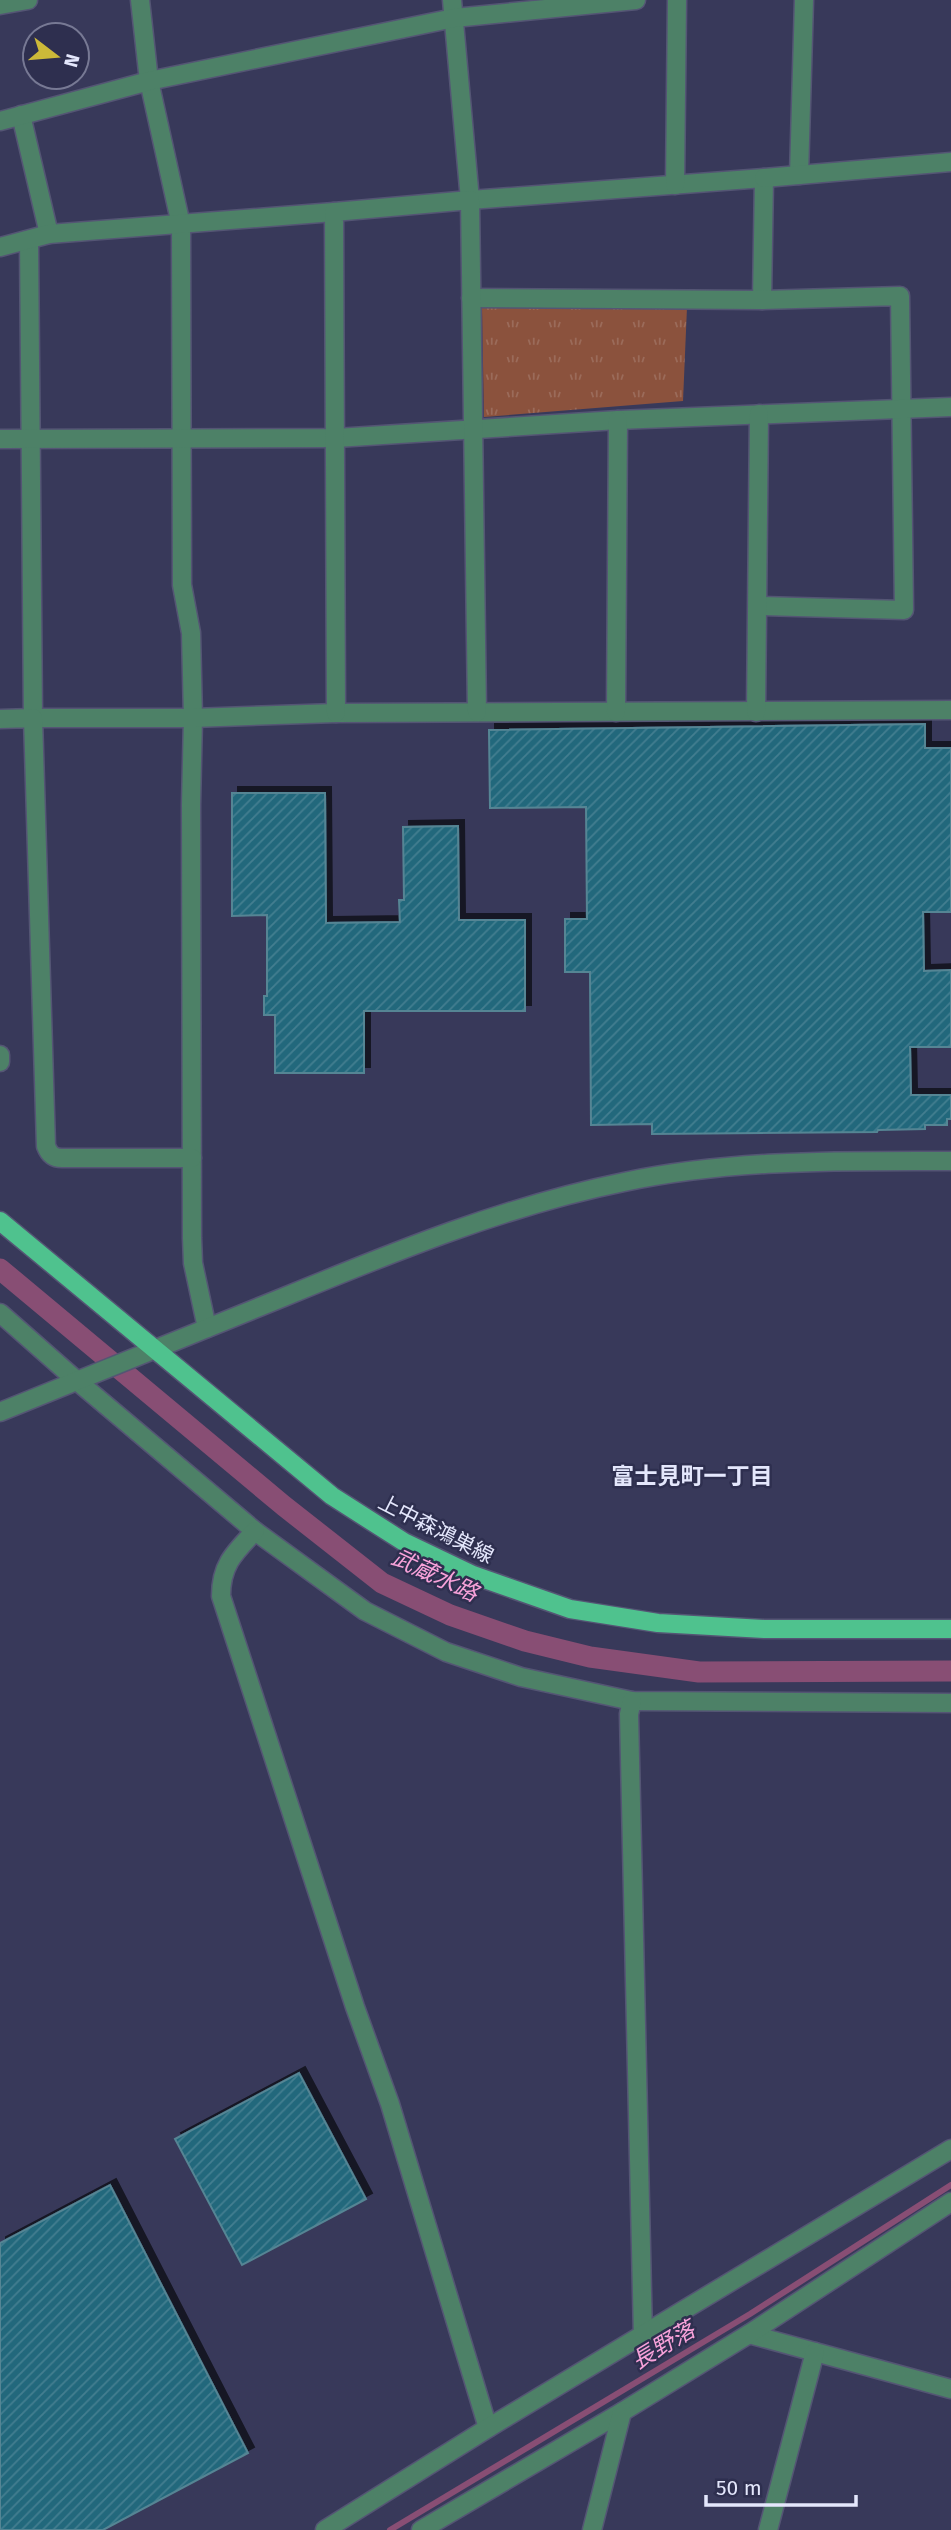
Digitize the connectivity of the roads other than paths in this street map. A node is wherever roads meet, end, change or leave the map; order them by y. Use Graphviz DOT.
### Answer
graph roads {
  1 [pos="28,0"];
  2 [pos="140,0"];
  3 [pos="636,0"];
  4 [pos="677,0"];
  5 [pos="804,0"];
  6 [pos="0,5"];
  7 [pos="453,9"];
  8 [pos="149,81"];
  9 [pos="21,115"];
  10 [pos="0,121"];
  11 [pos="951,162"];
  12 [pos="799,175"];
  13 [pos="764,178"];
  14 [pos="675,185"];
  15 [pos="470,200"];
  16 [pos="334,212"];
  17 [pos="181,225"];
  18 [pos="49,234"];
  19 [pos="29,242"];
  20 [pos="0,247"];
  21 [pos="471,298"];
  22 [pos="762,300"];
  23 [pos="900,407"];
  24 [pos="951,407"];
  25 [pos="759,414"];
  26 [pos="618,420"];
  27 [pos="474,430"];
  28 [pos="336,438"];
  29 [pos="0,439"];
  30 [pos="31,439"];
  31 [pos="181,439"];
  32 [pos="758,606"];
  33 [pos="951,710"];
  34 [pos="477,712"];
  35 [pos="616,712"];
  36 [pos="755,712"];
  37 [pos="336,713"];
  38 [pos="193,718"];
  39 [pos="0,719"];
  40 [pos="33,719"];
  41 [pos="0,1055"];
  42 [pos="0,1062"];
  43 [pos="192,1158"];
  44 [pos="951,1161"];
  45 [pos="0,1221"];
  46 [pos="0,1313"];
  47 [pos="207,1328"];
  48 [pos="155,1350"];
  49 [pos="76,1380"];
  50 [pos="0,1412"];
  51 [pos="255,1531"];
  52 [pos="951,1629"];
  53 [pos="632,1701"];
  54 [pos="951,1703"];
  55 [pos="951,2149"];
  56 [pos="951,2202"];
  57 [pos="749,2334"];
  58 [pos="643,2337"];
  59 [pos="815,2352"];
  60 [pos="951,2389"];
  61 [pos="622,2412"];
  62 [pos="488,2428"];
  63 [pos="325,2530"];
  64 [pos="421,2530"];
  65 [pos="592,2530"];
  66 [pos="768,2530"];
  1 -- 6 [label="street"];
  2 -- 8 [label="street"];
  3 -- 7 [label="street"];
  4 -- 14 [label="street"];
  5 -- 12 [label="street"];
  7 -- 8 [label="street"];
  7 -- 15 [label="street"];
  8 -- 9 [label="street"];
  8 -- 17 [label="street"];
  9 -- 10 [label="street"];
  9 -- 18 [label="street"];
  11 -- 12 [label="street"];
  12 -- 13 [label="street"];
  13 -- 14 [label="street"];
  13 -- 22 [label="street"];
  14 -- 15 [label="street"];
  15 -- 16 [label="street"];
  15 -- 21 [label="street"];
  16 -- 17 [label="street"];
  16 -- 28 [label="street"];
  17 -- 18 [label="street"];
  17 -- 31 [label="street"];
  18 -- 19 [label="street"];
  19 -- 20 [label="street"];
  19 -- 30 [label="street"];
  21 -- 22 [label="street"];
  21 -- 27 [label="street"];
  22 -- 23 [label="street"];
  23 -- 24 [label="street"];
  23 -- 25 [label="street"];
  23 -- 32 [label="street"];
  25 -- 26 [label="street"];
  25 -- 32 [label="street"];
  26 -- 27 [label="street"];
  26 -- 35 [label="street"];
  27 -- 28 [label="street"];
  27 -- 34 [label="street"];
  28 -- 31 [label="street"];
  28 -- 37 [label="street"];
  29 -- 30 [label="street"];
  30 -- 31 [label="street"];
  30 -- 40 [label="street"];
  31 -- 38 [label="street"];
  32 -- 36 [label="street"];
  33 -- 36 [label="street"];
  34 -- 35 [label="street"];
  34 -- 37 [label="street"];
  35 -- 36 [label="street"];
  37 -- 38 [label="street"];
  38 -- 40 [label="street"];
  38 -- 43 [label="street"];
  39 -- 40 [label="street"];
  40 -- 43 [label="street"];
  41 -- 42 [label="street"];
  43 -- 47 [label="street"];
  44 -- 47 [label="street"];
  45 -- 48 [label="main road, 上中森鴻巣線"];
  46 -- 49 [label="street"];
  47 -- 48 [label="street"];
  48 -- 49 [label="street"];
  48 -- 52 [label="main road, 上中森鴻巣線"];
  49 -- 50 [label="street"];
  49 -- 51 [label="street"];
  51 -- 53 [label="street"];
  51 -- 62 [label="street"];
  53 -- 54 [label="street"];
  53 -- 58 [label="street"];
  55 -- 58 [label="street"];
  56 -- 57 [label="street"];
  57 -- 59 [label="street"];
  57 -- 61 [label="street"];
  58 -- 62 [label="street"];
  59 -- 60 [label="street"];
  59 -- 66 [label="street"];
  61 -- 64 [label="street"];
  61 -- 65 [label="street"];
  62 -- 63 [label="street"];
}
